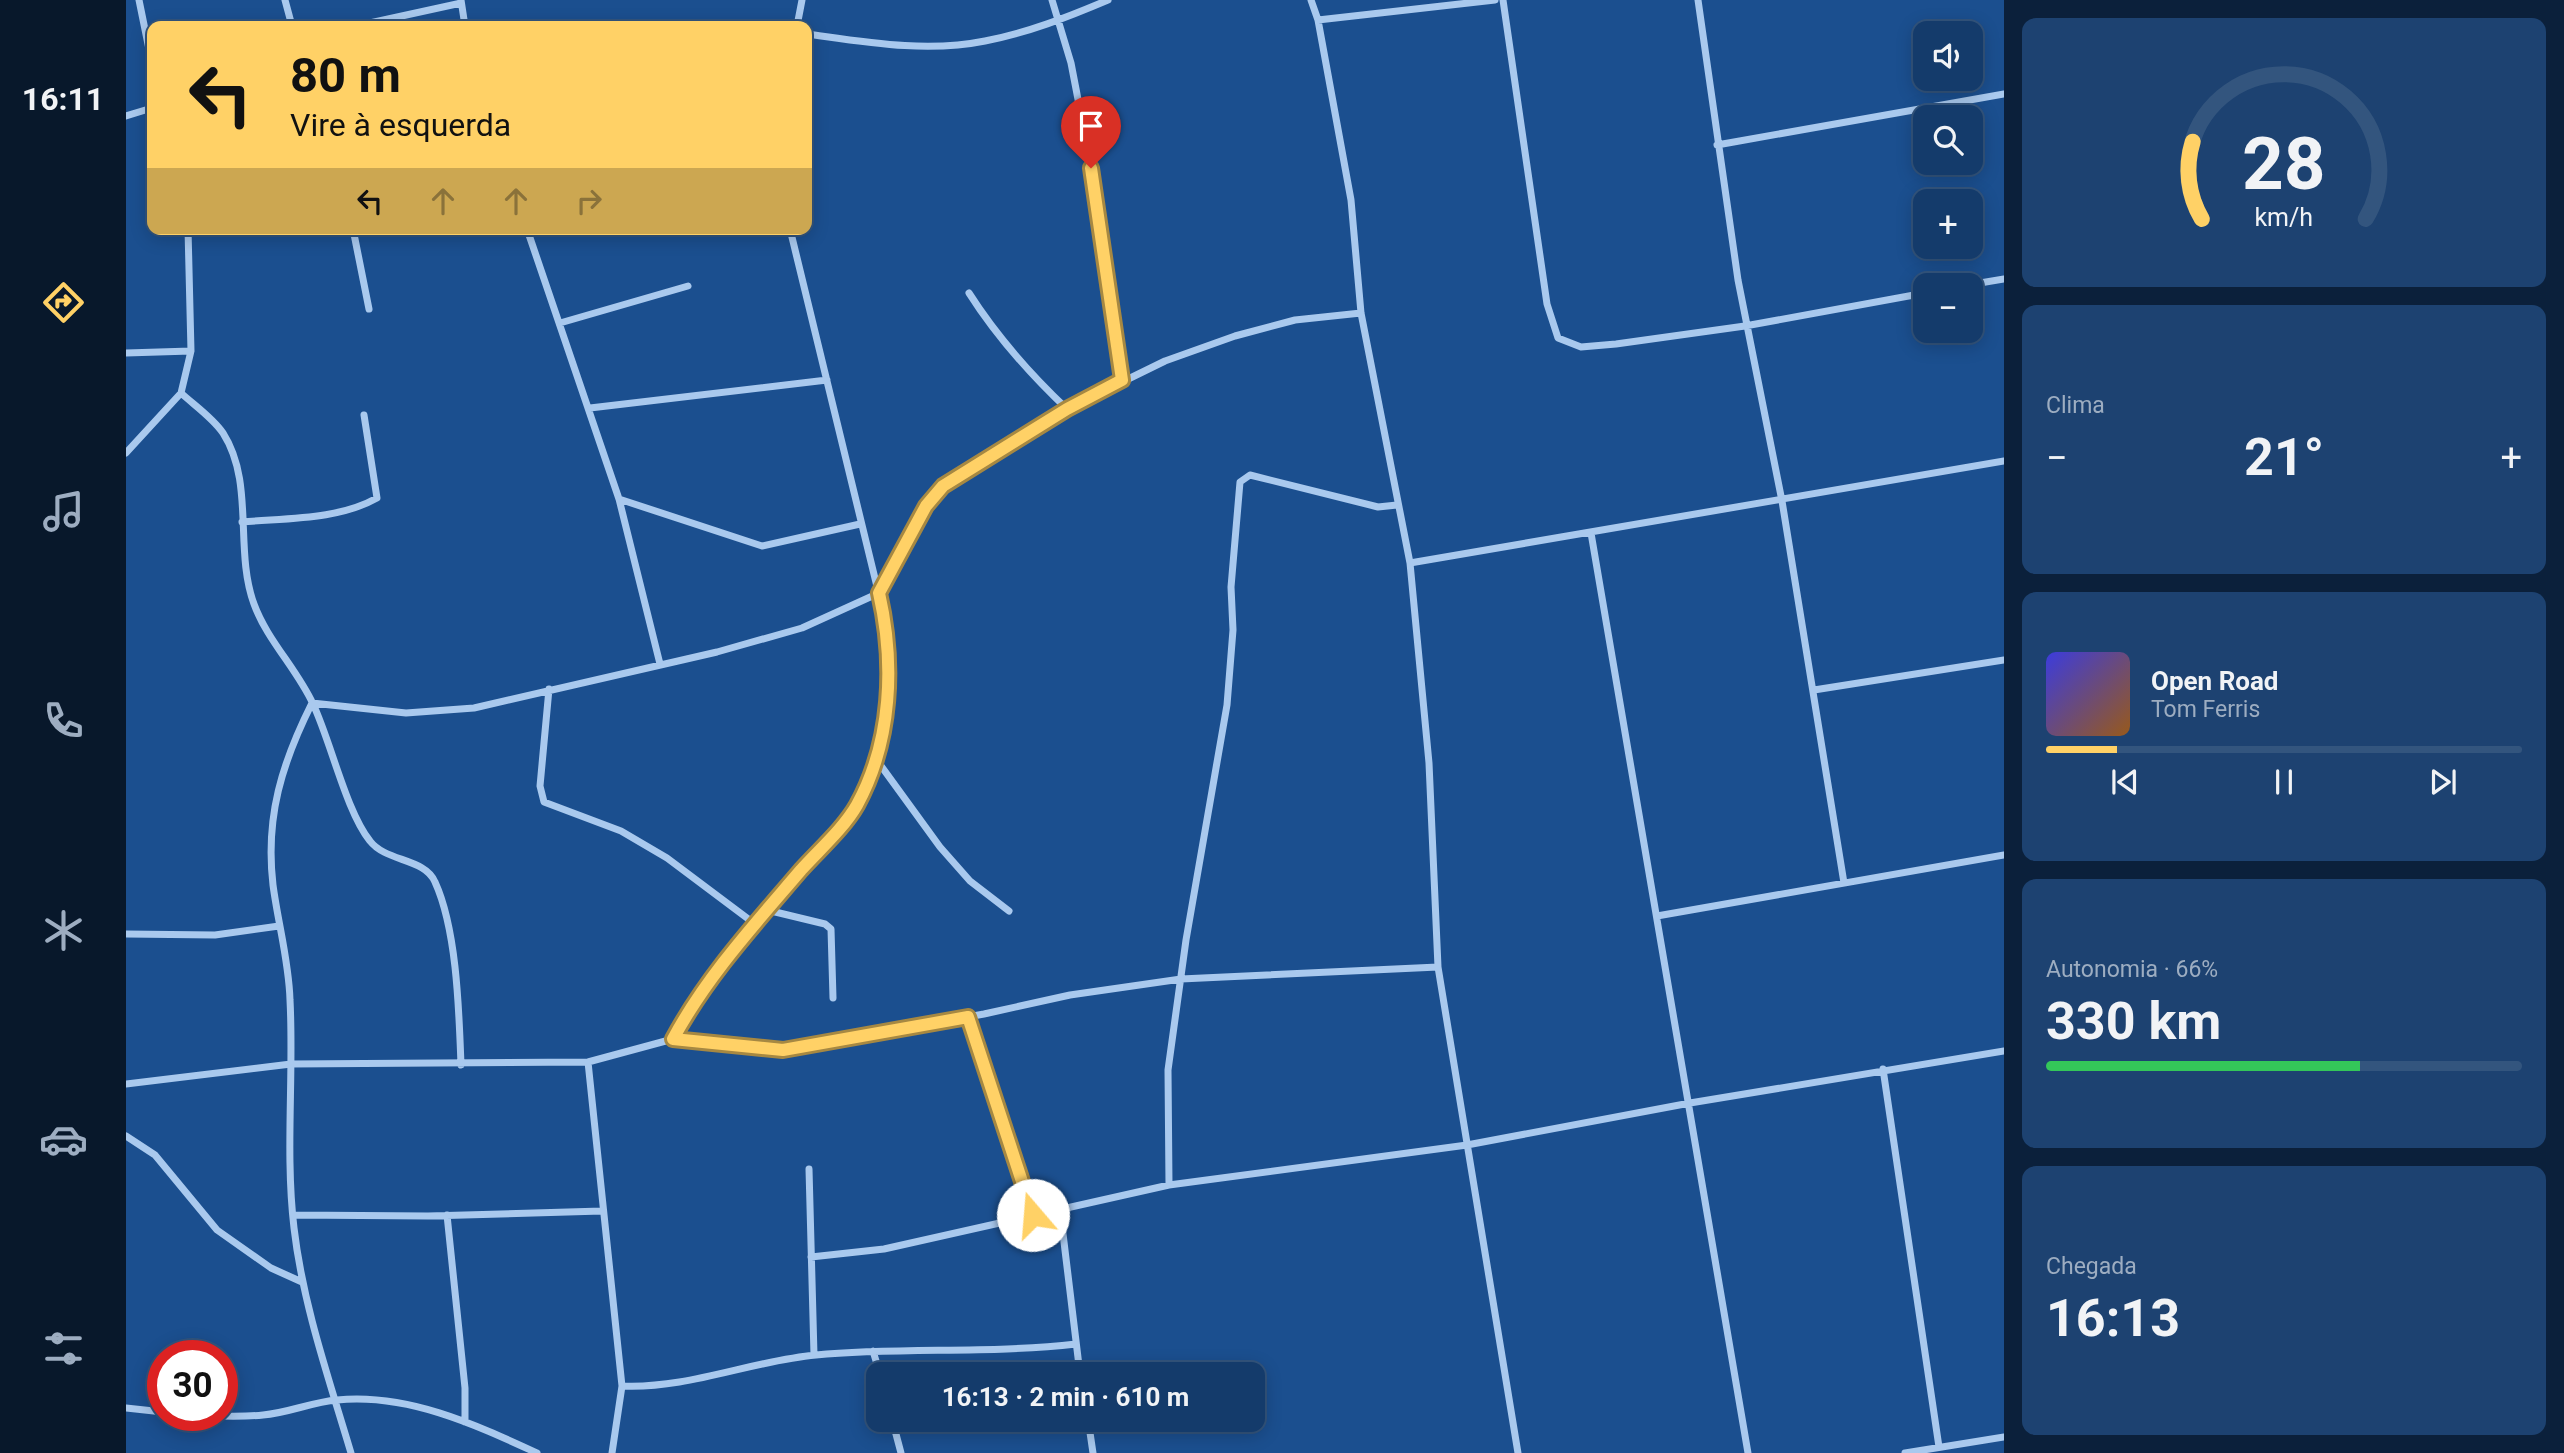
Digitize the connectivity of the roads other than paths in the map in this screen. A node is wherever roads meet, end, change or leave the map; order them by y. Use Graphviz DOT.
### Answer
graph roads {
  1 [pos="138,0"];
  2 [pos="285,0"];
  3 [pos="802,0"];
  4 [pos="1052,0"];
  5 [pos="1108,0"];
  6 [pos="1311,0"];
  7 [pos="1495,0"];
  8 [pos="1503,0"];
  9 [pos="1698,0"];
  10 [pos="461,1"];
  11 [pos="1060,20"];
  12 [pos="1318,20"];
  13 [pos="291,21"];
  14 [pos="377,21"];
  15 [pos="464,21"];
  16 [pos="798,21"];
  17 [pos="812,35"];
  18 [pos="147,41"];
  19 [pos="2004,94"];
  20 [pos="147,110"];
  21 [pos="126,116"];
  22 [pos="1717,145"];
  23 [pos="188,235"];
  24 [pos="354,235"];
  25 [pos="529,235"];
  26 [pos="791,235"];
  27 [pos="2004,279"];
  28 [pos="1983,282"];
  29 [pos="688,286"];
  30 [pos="969,293"];
  31 [pos="1913,295"];
  32 [pos="369,309"];
  33 [pos="1361,313"];
  34 [pos="560,323"];
  35 [pos="1745,326"];
  36 [pos="191,351"];
  37 [pos="126,353"];
  38 [pos="827,380"];
  39 [pos="1122,380"];
  40 [pos="181,393"];
  41 [pos="590,408"];
  42 [pos="1067,409"];
  43 [pos="365,415"];
  44 [pos="126,453"];
  45 [pos="2004,461"];
  46 [pos="619,499"];
  47 [pos="1782,501"];
  48 [pos="1396,505"];
  49 [pos="242,522"];
  50 [pos="860,524"];
  51 [pos="1591,533"];
  52 [pos="1410,563"];
  53 [pos="879,593"];
  54 [pos="2004,660"];
  55 [pos="660,664"];
  56 [pos="549,689"];
  57 [pos="1814,690"];
  58 [pos="312,703"];
  59 [pos="876,759"];
  60 [pos="2004,855"];
  61 [pos="1844,883"];
  62 [pos="767,910"];
  63 [pos="1009,911"];
  64 [pos="1657,916"];
  65 [pos="755,923"];
  66 [pos="279,926"];
  67 [pos="126,934"];
  68 [pos="1438,967"];
  69 [pos="1181,979"];
  70 [pos="833,998"];
  71 [pos="968,1017"];
  72 [pos="673,1039"];
  73 [pos="2004,1051"];
  74 [pos="588,1062"];
  75 [pos="291,1065"];
  76 [pos="461,1065"];
  77 [pos="1883,1069"];
  78 [pos="126,1084"];
  79 [pos="1690,1103"];
  80 [pos="126,1136"];
  81 [pos="1467,1145"];
  82 [pos="809,1169"];
  83 [pos="1169,1185"];
  84 [pos="1060,1209"];
  85 [pos="602,1211"];
  86 [pos="293,1215"];
  87 [pos="447,1215"];
  88 [pos="1033,1215"];
  89 [pos="811,1257"];
  90 [pos="302,1282"];
  91 [pos="1076,1344"];
  92 [pos="873,1351"];
  93 [pos="814,1355"];
  94 [pos="876,1362"];
  95 [pos="1078,1362"];
  96 [pos="622,1386"];
  97 [pos="335,1400"];
  98 [pos="126,1408"];
  99 [pos="147,1410"];
  100 [pos="238,1415"];
  101 [pos="465,1422"];
  102 [pos="895,1432"];
  103 [pos="1090,1432"];
  104 [pos="2004,1437"];
  105 [pos="1939,1447"];
  106 [pos="351,1453"];
  107 [pos="537,1453"];
  108 [pos="612,1453"];
  109 [pos="901,1453"];
  110 [pos="1093,1453"];
  111 [pos="1518,1453"];
  112 [pos="1748,1453"];
  113 [pos="1905,1453"];
  1 -- 18 [label="street"];
  2 -- 13 [label="street"];
  3 -- 16 [label="street"];
  4 -- 11 [label="street"];
  5 -- 11 [label="street"];
  6 -- 12 [label="street"];
  7 -- 12 [label="street"];
  8 -- 35 [label="street"];
  9 -- 22 [label="street"];
  10 -- 14 [label="street"];
  10 -- 15 [label="street"];
  11 -- 17 [label="street"];
  11 -- 39 [label="street"];
  12 -- 33 [label="street"];
  19 -- 22 [label="street"];
  20 -- 21 [label="street"];
  22 -- 35 [label="street"];
  23 -- 36 [label="street"];
  24 -- 32 [label="street"];
  25 -- 34 [label="street"];
  26 -- 38 [label="street"];
  27 -- 28 [label="street"];
  29 -- 34 [label="street"];
  30 -- 42 [label="street"];
  31 -- 35 [label="street"];
  33 -- 39 [label="street"];
  33 -- 48 [label="street"];
  34 -- 41 [label="street"];
  35 -- 47 [label="street"];
  36 -- 37 [label="street"];
  36 -- 40 [label="street"];
  38 -- 41 [label="street"];
  38 -- 50 [label="street"];
  39 -- 42 [label="street"];
  40 -- 44 [label="street"];
  40 -- 49 [label="street"];
  41 -- 46 [label="street"];
  42 -- 53 [label="street"];
  43 -- 49 [label="street"];
  45 -- 47 [label="street"];
  46 -- 50 [label="street"];
  46 -- 55 [label="street"];
  47 -- 51 [label="street"];
  47 -- 57 [label="street"];
  48 -- 52 [label="street"];
  48 -- 69 [label="street"];
  49 -- 58 [label="street"];
  50 -- 53 [label="street"];
  51 -- 52 [label="street"];
  51 -- 64 [label="street"];
  52 -- 68 [label="street"];
  53 -- 55 [label="street"];
  53 -- 59 [label="street"];
  54 -- 57 [label="street"];
  55 -- 56 [label="street"];
  56 -- 58 [label="street"];
  56 -- 65 [label="street"];
  57 -- 61 [label="street"];
  58 -- 66 [label="street"];
  58 -- 76 [label="street"];
  59 -- 62 [label="street"];
  59 -- 63 [label="street"];
  60 -- 61 [label="street"];
  61 -- 64 [label="street"];
  62 -- 65 [label="street"];
  62 -- 70 [label="street"];
  64 -- 79 [label="street"];
  65 -- 72 [label="street"];
  66 -- 67 [label="street"];
  66 -- 75 [label="street"];
  68 -- 69 [label="street"];
  68 -- 81 [label="street"];
  69 -- 71 [label="street"];
  69 -- 83 [label="street"];
  71 -- 72 [label="street"];
  71 -- 88 [label="street"];
  72 -- 74 [label="street"];
  73 -- 77 [label="street"];
  74 -- 76 [label="street"];
  74 -- 85 [label="street"];
  75 -- 76 [label="street"];
  75 -- 78 [label="street"];
  75 -- 86 [label="street"];
  77 -- 79 [label="street"];
  77 -- 105 [label="street"];
  79 -- 81 [label="street"];
  79 -- 112 [label="street"];
  80 -- 90 [label="street"];
  81 -- 83 [label="street"];
  81 -- 111 [label="street"];
  82 -- 89 [label="street"];
  83 -- 84 [label="street"];
  84 -- 88 [label="street"];
  84 -- 91 [label="street"];
  85 -- 87 [label="street"];
  85 -- 96 [label="street"];
  86 -- 87 [label="street"];
  86 -- 90 [label="street"];
  87 -- 101 [label="street"];
  88 -- 89 [label="street"];
  89 -- 93 [label="street"];
  90 -- 97 [label="street"];
  91 -- 92 [label="street"];
  91 -- 95 [label="street"];
  92 -- 93 [label="street"];
  92 -- 94 [label="street"];
  93 -- 96 [label="street"];
  96 -- 108 [label="street"];
  97 -- 100 [label="street"];
  97 -- 101 [label="street"];
  97 -- 106 [label="street"];
  98 -- 99 [label="street"];
  101 -- 107 [label="street"];
  102 -- 109 [label="street"];
  103 -- 110 [label="street"];
  104 -- 105 [label="street"];
  105 -- 113 [label="street"];
}
